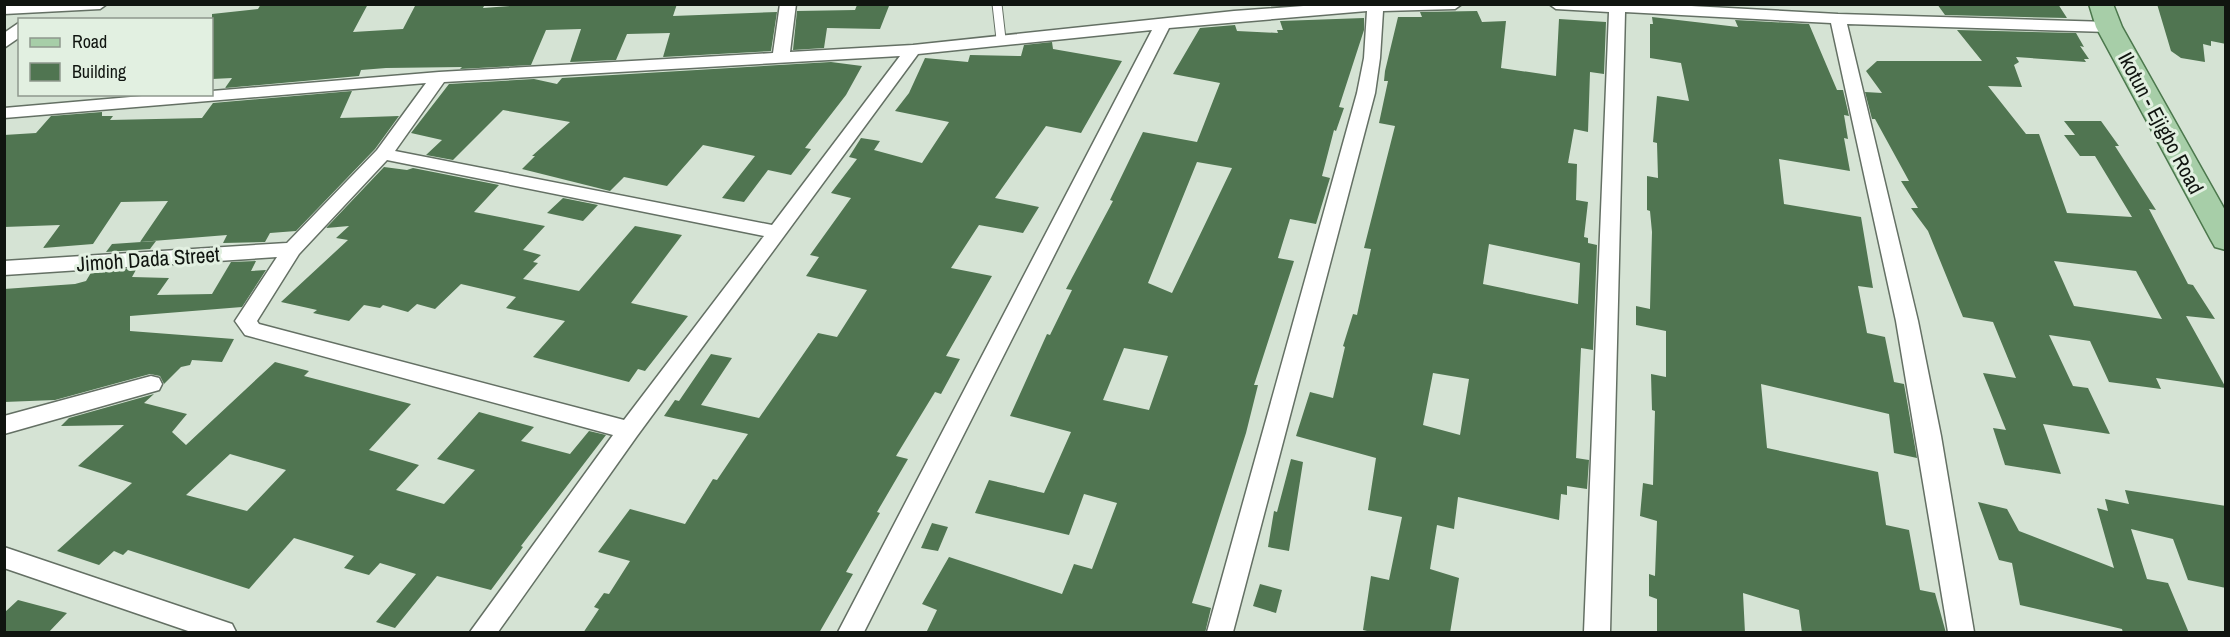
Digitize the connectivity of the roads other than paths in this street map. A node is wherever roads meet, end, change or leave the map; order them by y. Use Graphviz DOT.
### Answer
graph roads {
  1 [pos="100,4"];
  2 [pos="788,4"];
  3 [pos="996,4"];
  4 [pos="1455,4"];
  5 [pos="1556,4"];
  6 [pos="1587,5"];
  7 [pos="1375,6"];
  8 [pos="1617,6"];
  9 [pos="38,7"];
  10 [pos="4,9"];
  11 [pos="1232,10"];
  12 [pos="2111,12"];
  13 [pos="29,18"];
  14 [pos="1838,19"];
  15 [pos="1163,23"];
  16 [pos="18,29"];
  17 [pos="1002,39"];
  18 [pos="4,43"];
  19 [pos="914,50"];
  20 [pos="781,57"];
  21 [pos="439,76"];
  22 [pos="213,95"];
  23 [pos="204,96"];
  24 [pos="4,113"];
  25 [pos="383,154"];
  26 [pos="2226,194"];
  27 [pos="777,232"];
  28 [pos="2226,240"];
  29 [pos="292,249"];
  30 [pos="4,268"];
  31 [pos="151,384"];
  32 [pos="4,425"];
  33 [pos="629,430"];
  34 [pos="4,557"];
  35 [pos="223,633"];
  36 [pos="483,633"];
  37 [pos="850,633"];
  38 [pos="1220,633"];
  39 [pos="1597,633"];
  40 [pos="1960,633"];
  1 -- 9 [label="street"];
  2 -- 20 [label="street"];
  3 -- 17 [label="lane"];
  4 -- 7 [label="street"];
  5 -- 6 [label="street"];
  6 -- 8 [label="street"];
  7 -- 11 [label="street"];
  7 -- 38 [label="street"];
  8 -- 14 [label="street"];
  8 -- 39 [label="street"];
  9 -- 10 [label="street"];
  9 -- 13 [label="street"];
  11 -- 15 [label="street"];
  12 -- 14 [label="street"];
  12 -- 26 [label="main road, Ikotun - Ejigbo Road"];
  12 -- 28 [label="main road, Ikotun - Ejigbo Road"];
  14 -- 40 [label="street"];
  15 -- 17 [label="street"];
  15 -- 37 [label="street"];
  16 -- 18 [label="street"];
  17 -- 19 [label="street"];
  19 -- 20 [label="street"];
  19 -- 27 [label="street"];
  20 -- 21 [label="street"];
  21 -- 22 [label="street"];
  21 -- 25 [label="street"];
  23 -- 24 [label="street"];
  25 -- 27 [label="street"];
  25 -- 29 [label="street"];
  27 -- 33 [label="street"];
  29 -- 30 [label="street, Jimoh Dada Street"];
  29 -- 33 [label="street"];
  31 -- 32 [label="street"];
  33 -- 36 [label="street"];
  34 -- 35 [label="street"];
}
